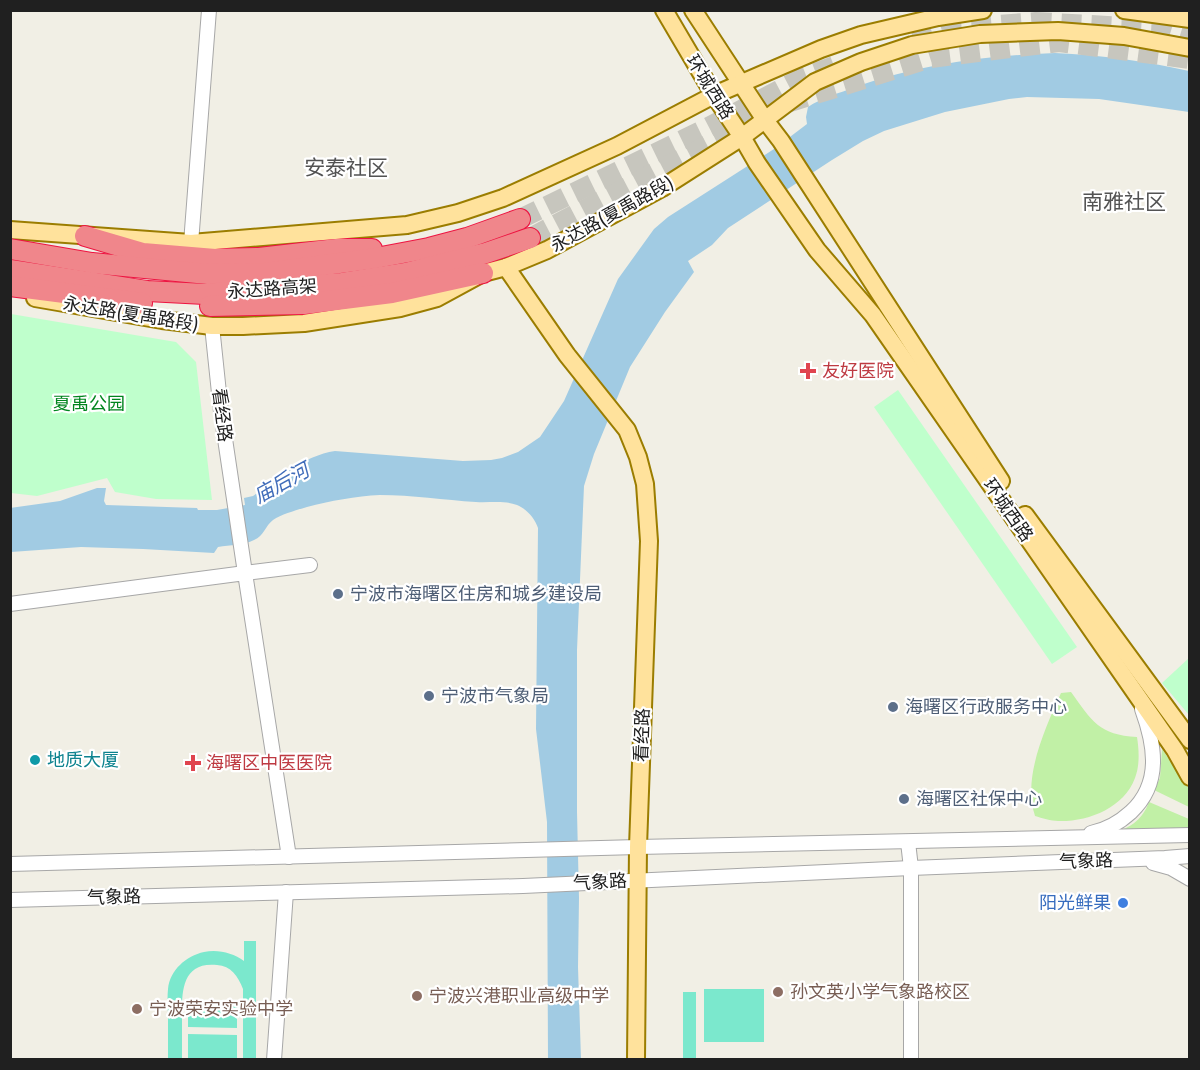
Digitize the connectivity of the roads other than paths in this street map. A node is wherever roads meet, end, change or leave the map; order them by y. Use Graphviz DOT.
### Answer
graph roads {
  1 [pos="208,10"];
  2 [pos="664,10"];
  3 [pos="693,10"];
  4 [pos="983,10"];
  5 [pos="1124,10"];
  6 [pos="1190,19"];
  7 [pos="1190,48"];
  8 [pos="740,83"];
  9 [pos="714,95"];
  10 [pos="765,120"];
  11 [pos="742,137"];
  12 [pos="520,219"];
  13 [pos="13,230"];
  14 [pos="85,236"];
  15 [pos="530,238"];
  16 [pos="191,243"];
  17 [pos="429,248"];
  18 [pos="10,249"];
  19 [pos="506,267"];
  20 [pos="10,270"];
  21 [pos="483,273"];
  22 [pos="10,286"];
  23 [pos="10,295"];
  24 [pos="212,326"];
  25 [pos="310,565"];
  26 [pos="245,573"];
  27 [pos="10,604"];
  28 [pos="1137,696"];
  29 [pos="1190,740"];
  30 [pos="1190,777"];
  31 [pos="1190,835"];
  32 [pos="1064,838"];
  33 [pos="908,842"];
  34 [pos="639,847"];
  35 [pos="1190,856"];
  36 [pos="289,857"];
  37 [pos="1143,859"];
  38 [pos="10,864"];
  39 [pos="911,868"];
  40 [pos="1190,879"];
  41 [pos="638,880"];
  42 [pos="286,892"];
  43 [pos="10,900"];
  44 [pos="274,1059"];
  45 [pos="636,1059"];
  46 [pos="911,1059"];
  1 -- 16 [label="street"];
  2 -- 9 [label="main road, 环城西路"];
  3 -- 8 [label="main road, 环城西路"];
  4 -- 8 [label="main road"];
  5 -- 6 [label="main road"];
  7 -- 10 [label="main road, 永达路(夏禹路段)"];
  8 -- 9 [label="main road"];
  8 -- 10 [label="main road, 环城西路"];
  9 -- 11 [label="main road, 环城西路"];
  9 -- 16 [label="main road"];
  10 -- 11 [label="main road, 永达路(夏禹路段)"];
  10 -- 29 [label="main road, 环城西路"];
  11 -- 19 [label="main road, 永达路(夏禹路段)"];
  11 -- 28 [label="main road, 环城西路"];
  12 -- 17 [label="highway, 永达路高架"];
  13 -- 14 [label="main road"];
  14 -- 16 [label="main road"];
  14 -- 17 [label="highway"];
  15 -- 20 [label="highway, 永达路高架"];
  17 -- 18 [label="highway, 永达路高架"];
  19 -- 21 [label="main road, 永达路(夏禹路段)"];
  19 -- 34 [label="main road, 看经路"];
  21 -- 22 [label="highway"];
  21 -- 24 [label="main road, 永达路(夏禹路段)"];
  23 -- 24 [label="main road, 永达路(夏禹路段)"];
  24 -- 26 [label="street, 看经路"];
  25 -- 26 [label="street"];
  26 -- 27 [label="street"];
  26 -- 36 [label="street, 看经路"];
  28 -- 30 [label="main road, 环城西路"];
  28 -- 32 [label="street"];
  31 -- 32 [label="street, 气象路"];
  32 -- 33 [label="street, 气象路"];
  33 -- 34 [label="street, 气象路"];
  33 -- 39 [label="street"];
  34 -- 36 [label="street, 气象路"];
  34 -- 41 [label="main road, 看经路"];
  35 -- 37 [label="street, 气象路"];
  36 -- 38 [label="street, 气象路"];
  37 -- 39 [label="street, 气象路"];
  37 -- 40 [label="street"];
  39 -- 41 [label="street, 气象路"];
  39 -- 46 [label="street"];
  41 -- 42 [label="street, 气象路"];
  41 -- 45 [label="main road, 看经路"];
  42 -- 43 [label="street, 气象路"];
  42 -- 44 [label="street"];
}
